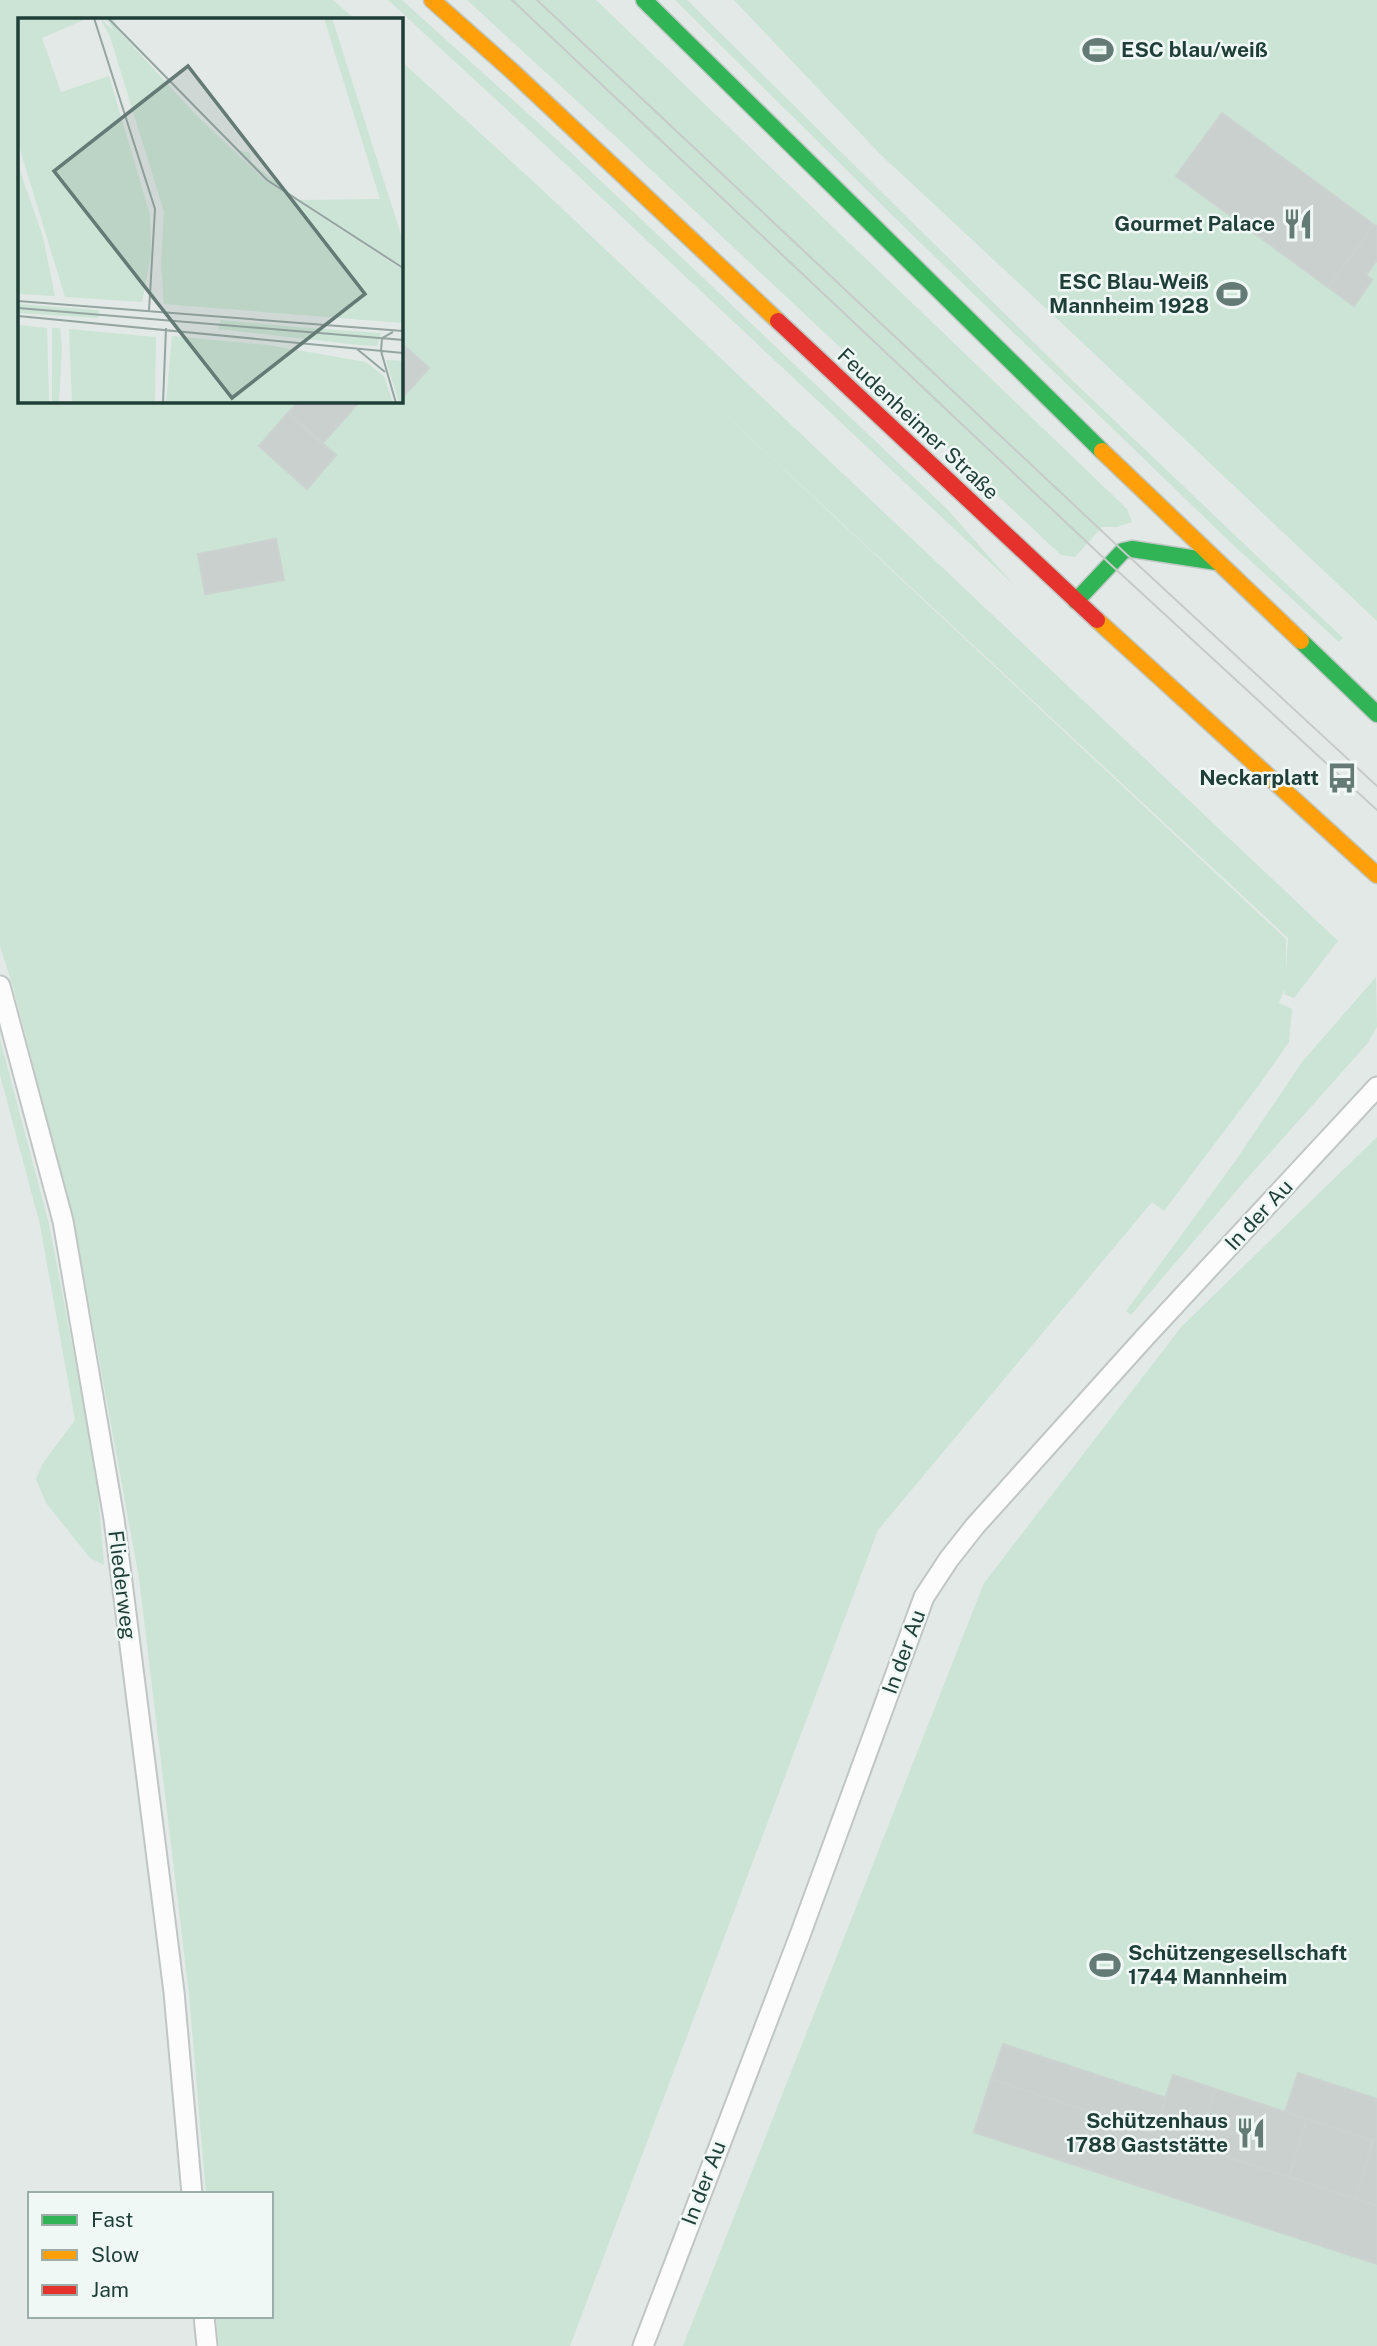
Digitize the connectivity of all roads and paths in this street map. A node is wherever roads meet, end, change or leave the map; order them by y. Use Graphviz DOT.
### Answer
graph roads {
  1 [pos="432,0"];
  2 [pos="644,0"];
  3 [pos="1217,562"];
  4 [pos="1076,601"];
  5 [pos="1377,714"];
  6 [pos="1377,876"];
  7 [pos="0,986"];
  8 [pos="1377,1087"];
  9 [pos="192,2192"];
  10 [pos="204,2318"];
  11 [pos="207,2346"];
  12 [pos="643,2346"];
  1 -- 4 [label="main road, Feudenheimer Straße"];
  2 -- 3 [label="main road"];
  3 -- 4 [label="main road"];
  3 -- 5 [label="main road"];
  4 -- 6 [label="main road, Feudenheimer Straße"];
  7 -- 9 [label="lane, Fliederweg"];
  8 -- 12 [label="lane, In der Au"];
  10 -- 11 [label="lane"];
}
